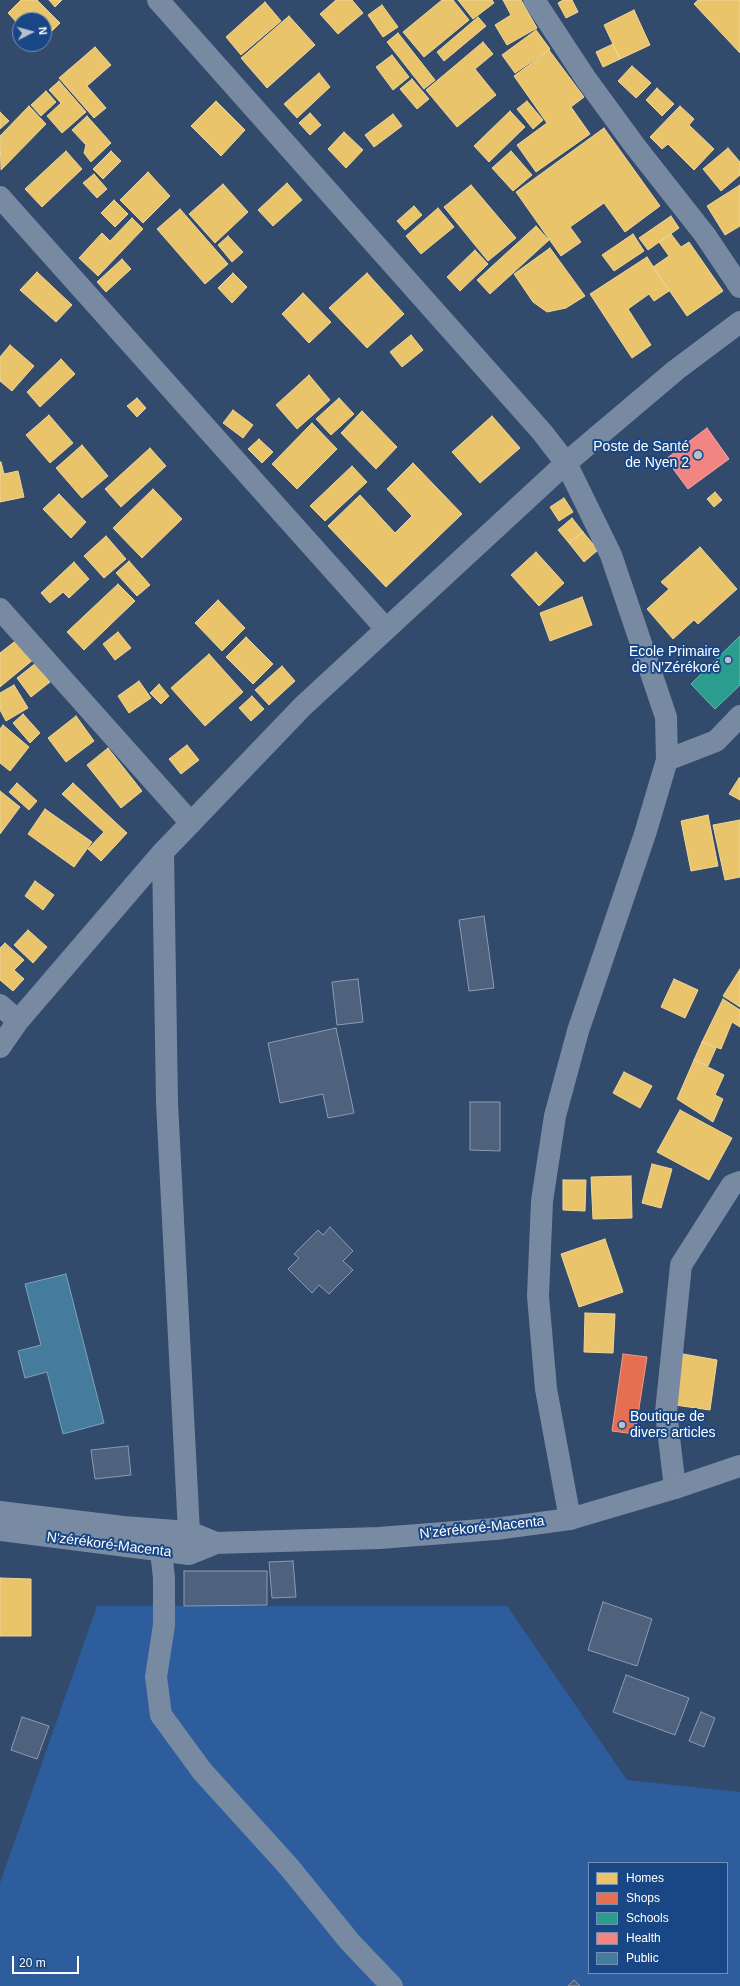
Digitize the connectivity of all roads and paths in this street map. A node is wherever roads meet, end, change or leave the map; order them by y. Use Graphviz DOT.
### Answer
graph roads {
  1 [pos="158,0"];
  2 [pos="534,0"];
  3 [pos="0,197"];
  4 [pos="740,287"];
  5 [pos="740,322"];
  6 [pos="566,464"];
  7 [pos="0,609"];
  8 [pos="386,629"];
  9 [pos="740,716"];
  10 [pos="667,760"];
  11 [pos="191,823"];
  12 [pos="163,852"];
  13 [pos="0,1005"];
  14 [pos="18,1021"];
  15 [pos="0,1047"];
  16 [pos="740,1182"];
  17 [pos="740,1466"];
  18 [pos="675,1488"];
  19 [pos="0,1512"];
  20 [pos="570,1518"];
  21 [pos="0,1530"];
  22 [pos="190,1532"];
  23 [pos="216,1543"];
  24 [pos="161,1551"];
  25 [pos="189,1554"];
  26 [pos="392,1986"];
  1 -- 6 [label="street"];
  2 -- 4 [label="street"];
  3 -- 8 [label="street"];
  5 -- 6 [label="street"];
  6 -- 8 [label="street"];
  6 -- 10 [label="street"];
  7 -- 11 [label="street"];
  8 -- 11 [label="street"];
  9 -- 10 [label="street"];
  10 -- 20 [label="street"];
  11 -- 12 [label="street"];
  12 -- 14 [label="street"];
  12 -- 22 [label="street"];
  13 -- 14 [label="street"];
  14 -- 15 [label="street"];
  16 -- 18 [label="street"];
  17 -- 18 [label="highway, N'zérékoré-Macenta"];
  18 -- 20 [label="highway, N'zérékoré-Macenta"];
  19 -- 22 [label="highway, N'zérékoré-Macenta"];
  20 -- 23 [label="highway, N'zérékoré-Macenta"];
  21 -- 24 [label="highway, N'zérékoré-Macenta"];
  22 -- 23 [label="highway, N'zérékoré-Macenta"];
  22 -- 25 [label="street"];
  23 -- 25 [label="highway, N'zérékoré-Macenta"];
  24 -- 25 [label="highway, N'zérékoré-Macenta"];
  24 -- 26 [label="street"];
}
